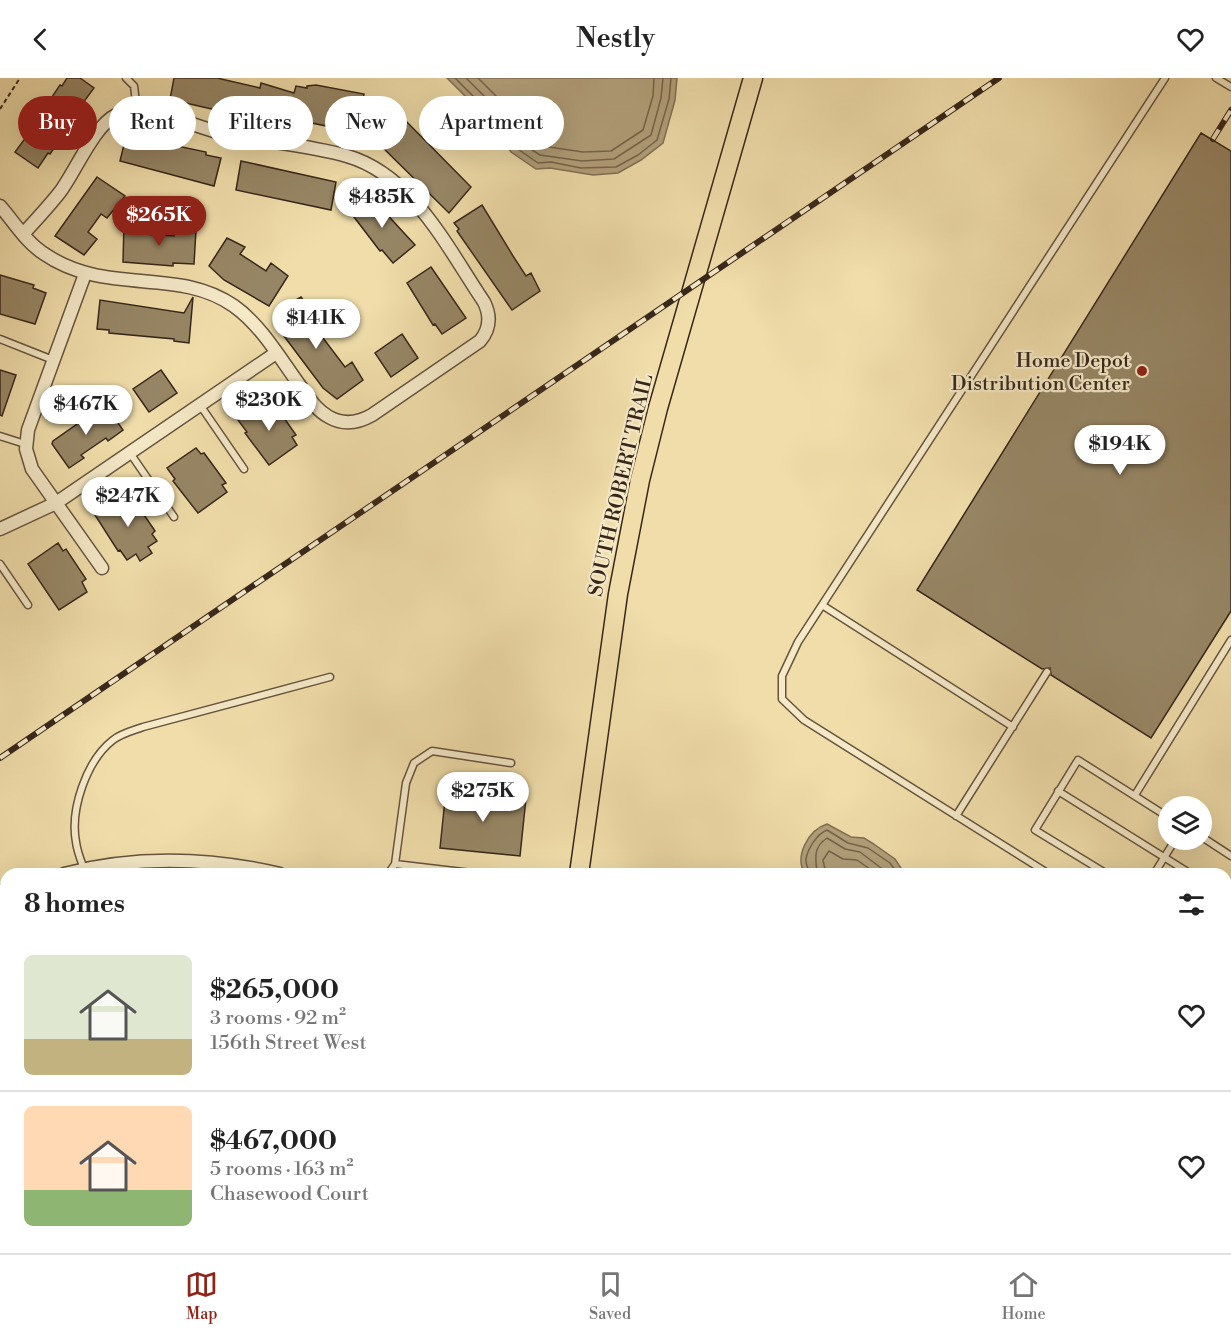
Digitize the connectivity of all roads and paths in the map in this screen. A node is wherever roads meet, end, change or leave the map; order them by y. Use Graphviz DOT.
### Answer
graph roads {
  1 [pos="20,78"];
  2 [pos="126,78"];
  3 [pos="753,78"];
  4 [pos="1165,78"];
  5 [pos="1216,78"];
  6 [pos="1231,87"];
  7 [pos="135,96"];
  8 [pos="0,109"];
  9 [pos="109,121"];
  10 [pos="196,126"];
  11 [pos="0,206"];
  12 [pos="0,219"];
  13 [pos="24,233"];
  14 [pos="85,274"];
  15 [pos="0,339"];
  16 [pos="276,353"];
  17 [pos="53,360"];
  18 [pos="199,405"];
  19 [pos="0,436"];
  20 [pos="26,444"];
  21 [pos="129,453"];
  22 [pos="244,469"];
  23 [pos="56,503"];
  24 [pos="174,516"];
  25 [pos="0,529"];
  26 [pos="0,564"];
  27 [pos="102,568"];
  28 [pos="28,605"];
  29 [pos="822,605"];
  30 [pos="1231,640"];
  31 [pos="1047,672"];
  32 [pos="330,677"];
  33 [pos="1013,727"];
  34 [pos="511,763"];
  35 [pos="1058,791"];
  36 [pos="1135,795"];
  37 [pos="1158,810"];
  38 [pos="956,816"];
  39 [pos="1212,844"];
  40 [pos="1169,850"];
  41 [pos="1231,856"];
  42 [pos="1164,858"];
  43 [pos="395,864"];
  44 [pos="84,868"];
  45 [pos="91,868"];
  46 [pos="248,868"];
  47 [pos="392,868"];
  48 [pos="429,868"];
  49 [pos="580,868"];
  50 [pos="1039,868"];
  51 [pos="1097,868"];
  52 [pos="1158,868"];
  53 [pos="1181,868"];
  1 -- 8 [label="path"];
  2 -- 7 [label="lane"];
  3 -- 49 [label="main road, SOUTH ROBERT TRAIL"];
  4 -- 29 [label="lane"];
  5 -- 6 [label="lane"];
  9 -- 13 [label="street"];
  10 -- 16 [label="street"];
  11 -- 13 [label="street"];
  12 -- 13 [label="street"];
  13 -- 14 [label="street"];
  14 -- 16 [label="street"];
  14 -- 17 [label="street"];
  15 -- 17 [label="lane"];
  16 -- 18 [label="street"];
  17 -- 20 [label="street"];
  18 -- 21 [label="street"];
  18 -- 22 [label="lane"];
  19 -- 20 [label="lane"];
  20 -- 23 [label="street"];
  21 -- 23 [label="street"];
  21 -- 24 [label="lane"];
  23 -- 25 [label="street"];
  23 -- 27 [label="street"];
  26 -- 28 [label="lane"];
  29 -- 33 [label="lane"];
  29 -- 38 [label="lane"];
  30 -- 36 [label="lane"];
  31 -- 33 [label="lane"];
  32 -- 44 [label="lane"];
  33 -- 38 [label="lane"];
  34 -- 43 [label="lane"];
  35 -- 36 [label="lane"];
  35 -- 42 [label="lane"];
  35 -- 51 [label="lane"];
  36 -- 37 [label="lane"];
  38 -- 50 [label="lane"];
  39 -- 41 [label="lane"];
  40 -- 42 [label="lane"];
  42 -- 52 [label="lane"];
  42 -- 53 [label="lane"];
  43 -- 47 [label="lane"];
  43 -- 48 [label="lane"];
  45 -- 46 [label="street"];
}
